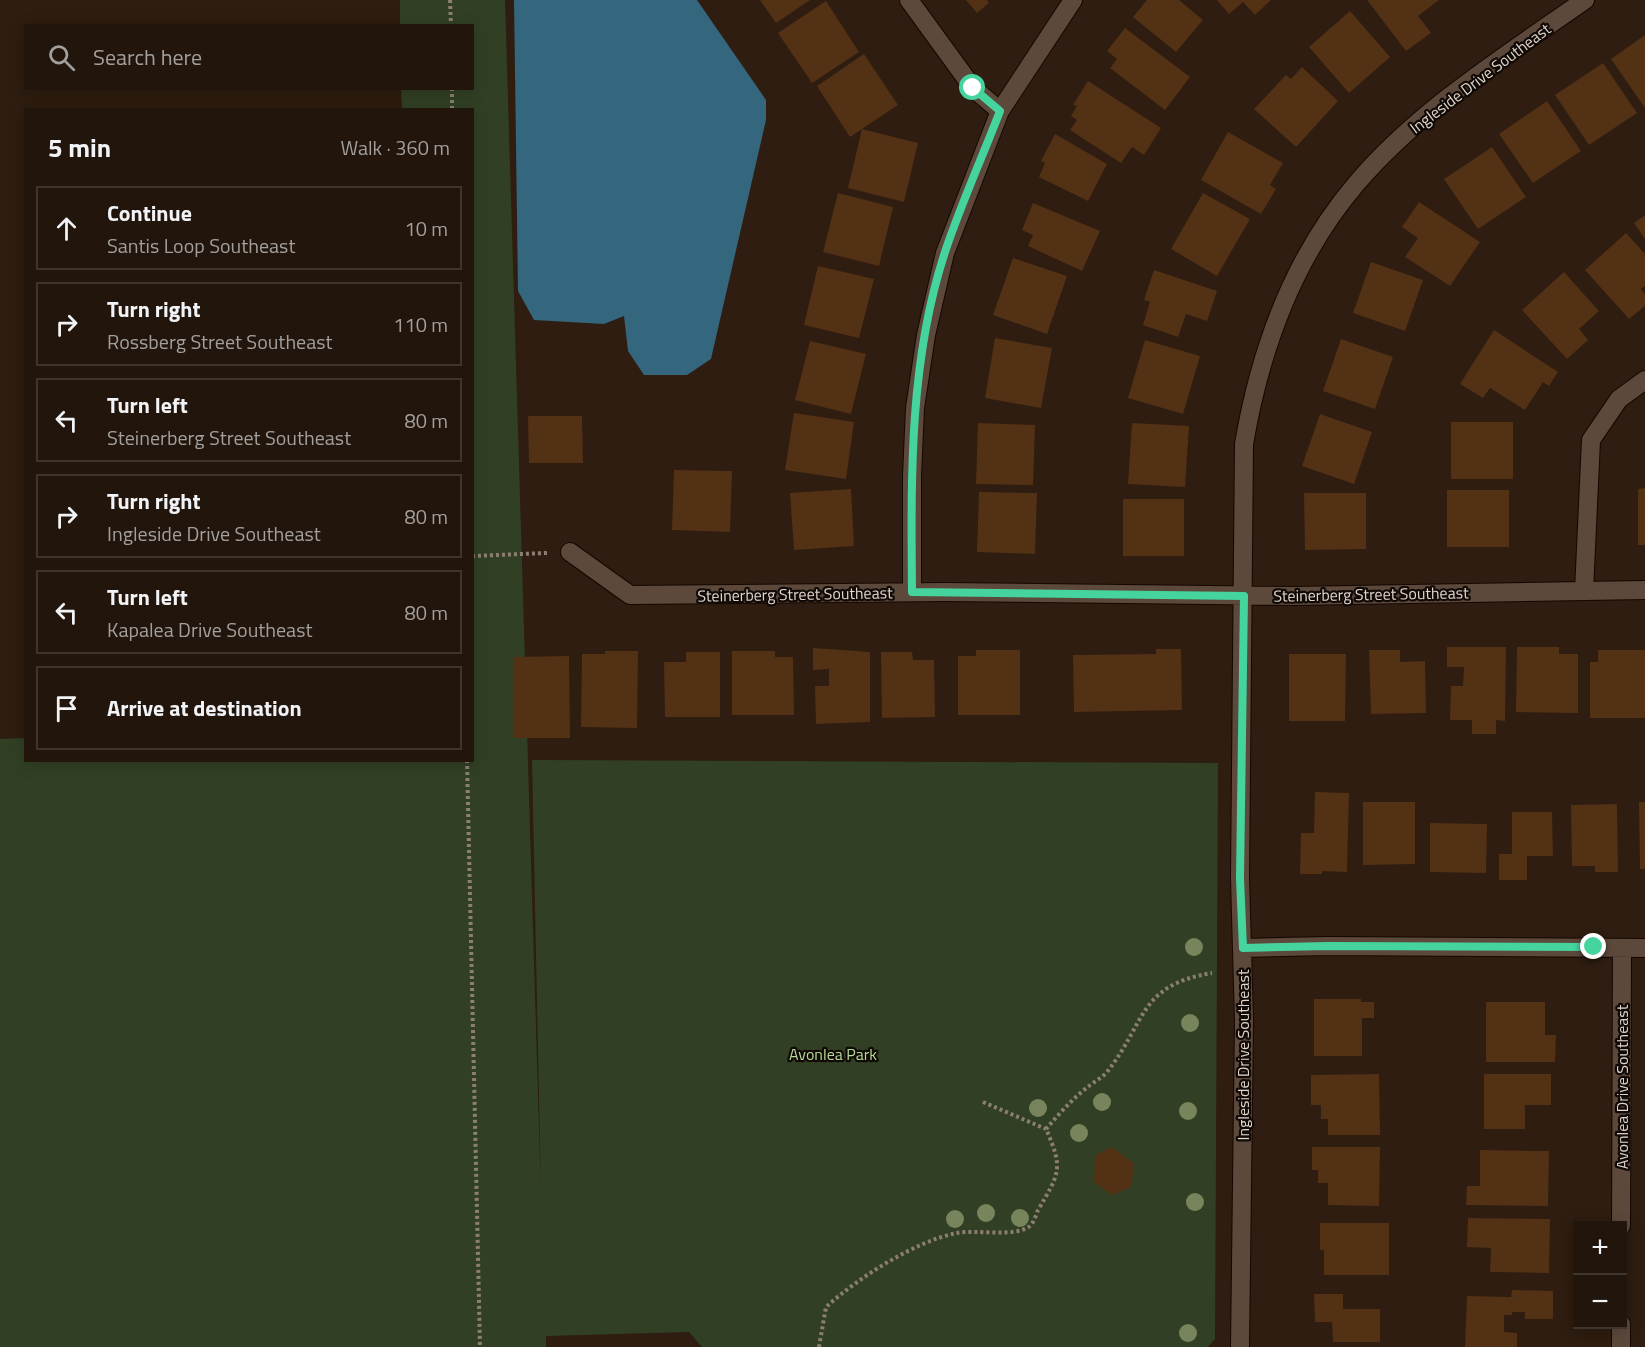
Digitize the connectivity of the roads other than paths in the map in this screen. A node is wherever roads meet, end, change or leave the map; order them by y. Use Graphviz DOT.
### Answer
graph roads {
  1 [pos="909,0"];
  2 [pos="1073,0"];
  3 [pos="1585,0"];
  4 [pos="1000,111"];
  5 [pos="1645,380"];
  6 [pos="570,552"];
  7 [pos="1645,590"];
  8 [pos="1584,591"];
  9 [pos="912,592"];
  10 [pos="1244,596"];
  11 [pos="1243,948"];
  12 [pos="1622,948"];
  13 [pos="1645,948"];
  14 [pos="1621,1221"];
  15 [pos="1621,1329"];
  16 [pos="1240,1347"];
  17 [pos="1621,1347"];
  1 -- 4 [label="street"];
  2 -- 4 [label="street"];
  3 -- 10 [label="street, Ingleside Drive Southeast"];
  4 -- 9 [label="street"];
  5 -- 8 [label="street"];
  6 -- 9 [label="street, Steinerberg Street Southeast"];
  7 -- 8 [label="street, Steinerberg Street Southeast"];
  8 -- 10 [label="street, Steinerberg Street Southeast"];
  9 -- 10 [label="street, Steinerberg Street Southeast"];
  10 -- 11 [label="street, Ingleside Drive Southeast"];
  11 -- 12 [label="street"];
  11 -- 16 [label="street, Ingleside Drive Southeast"];
  12 -- 13 [label="street"];
  12 -- 14 [label="street, Avonlea Drive Southeast"];
  15 -- 17 [label="street"];
}
